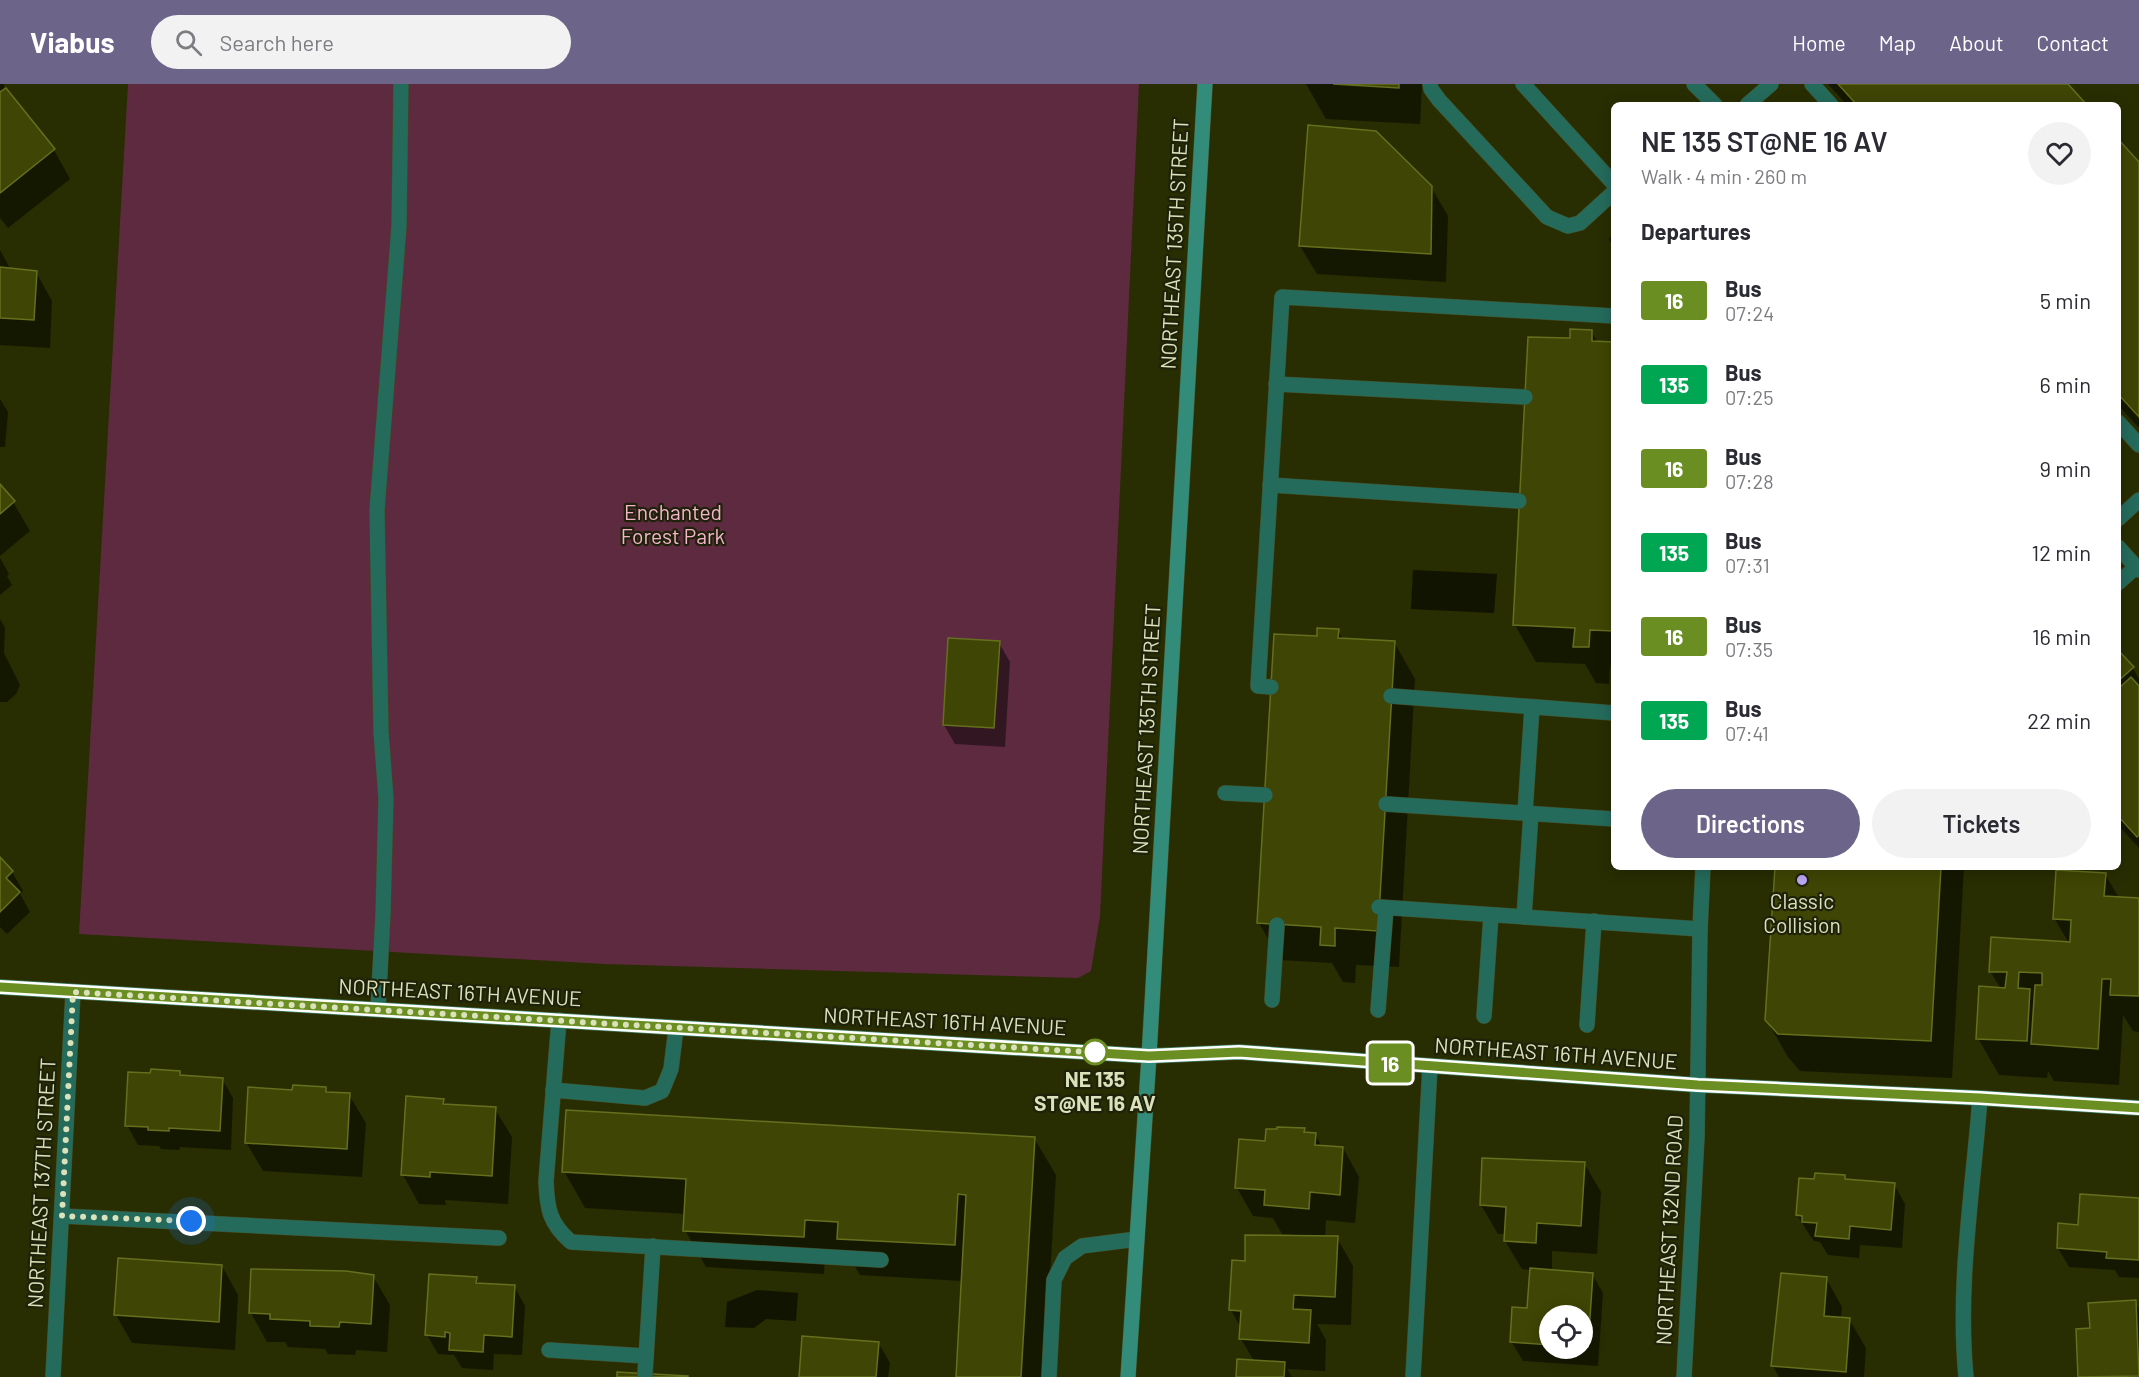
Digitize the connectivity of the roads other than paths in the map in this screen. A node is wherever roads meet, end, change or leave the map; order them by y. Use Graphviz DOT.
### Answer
graph roads {
  1 [pos="402,84"];
  2 [pos="1205,84"];
  3 [pos="1430,84"];
  4 [pos="1523,84"];
  5 [pos="1694,84"];
  6 [pos="1771,84"];
  7 [pos="1812,84"];
  8 [pos="1710,102"];
  9 [pos="1750,102"];
  10 [pos="1828,102"];
  11 [pos="1611,181"];
  12 [pos="1611,195"];
  13 [pos="1611,316"];
  14 [pos="1276,384"];
  15 [pos="1525,397"];
  16 [pos="2121,425"];
  17 [pos="2139,445"];
  18 [pos="1270,485"];
  19 [pos="2139,500"];
  20 [pos="1519,501"];
  21 [pos="2121,516"];
  22 [pos="2121,550"];
  23 [pos="2138,569"];
  24 [pos="2121,581"];
  25 [pos="1271,687"];
  26 [pos="1391,696"];
  27 [pos="1532,707"];
  28 [pos="1611,713"];
  29 [pos="1226,793"];
  30 [pos="1265,795"];
  31 [pos="1386,804"];
  32 [pos="1528,813"];
  33 [pos="1611,819"];
  34 [pos="1703,870"];
  35 [pos="1491,915"];
  36 [pos="1524,917"];
  37 [pos="1594,921"];
  38 [pos="1277,925"];
  39 [pos="1700,929"];
  40 [pos="0,987"];
  41 [pos="73,992"];
  42 [pos="1272,1000"];
  43 [pos="378,1009"];
  44 [pos="1378,1010"];
  45 [pos="1484,1016"];
  46 [pos="559,1020"];
  47 [pos="1587,1025"];
  48 [pos="676,1028"];
  49 [pos="1149,1056"];
  50 [pos="1430,1066"];
  51 [pos="1698,1085"];
  52 [pos="553,1090"];
  53 [pos="1980,1098"];
  54 [pos="2139,1108"];
  55 [pos="62,1216"];
  56 [pos="499,1238"];
  57 [pos="1137,1239"];
  58 [pos="653,1246"];
  59 [pos="881,1260"];
  60 [pos="549,1350"];
  61 [pos="646,1356"];
  62 [pos="645,1374"];
  63 [pos="53,1377"];
  64 [pos="1049,1377"];
  65 [pos="1128,1377"];
  66 [pos="1413,1377"];
  67 [pos="1684,1377"];
  68 [pos="1966,1377"];
  1 -- 43 [label="street"];
  2 -- 49 [label="street, NORTHEAST 135TH STREET"];
  3 -- 12 [label="street"];
  4 -- 11 [label="street"];
  5 -- 8 [label="street"];
  6 -- 9 [label="street"];
  7 -- 10 [label="street"];
  13 -- 14 [label="street"];
  14 -- 15 [label="street"];
  14 -- 18 [label="street"];
  16 -- 17 [label="street"];
  18 -- 20 [label="street"];
  18 -- 25 [label="street"];
  19 -- 21 [label="street"];
  22 -- 23 [label="street"];
  23 -- 24 [label="street"];
  26 -- 27 [label="street"];
  27 -- 28 [label="street"];
  27 -- 32 [label="street"];
  29 -- 30 [label="street"];
  31 -- 32 [label="street"];
  32 -- 33 [label="street"];
  32 -- 36 [label="street"];
  34 -- 39 [label="street, NORTHEAST 132ND ROAD"];
  35 -- 36 [label="street"];
  35 -- 44 [label="street"];
  35 -- 45 [label="street"];
  36 -- 37 [label="street"];
  37 -- 39 [label="street"];
  37 -- 47 [label="street"];
  38 -- 42 [label="street"];
  39 -- 51 [label="street, NORTHEAST 132ND ROAD"];
  40 -- 41 [label="street, NORTHEAST 16TH AVENUE"];
  41 -- 43 [label="street, NORTHEAST 16TH AVENUE"];
  41 -- 55 [label="street, NORTHEAST 137TH STREET"];
  43 -- 46 [label="street, NORTHEAST 16TH AVENUE"];
  46 -- 48 [label="street, NORTHEAST 16TH AVENUE"];
  46 -- 52 [label="street"];
  48 -- 49 [label="street, NORTHEAST 16TH AVENUE"];
  48 -- 52 [label="street"];
  49 -- 50 [label="street, NORTHEAST 16TH AVENUE"];
  49 -- 57 [label="street, NORTHEAST 135TH STREET"];
  50 -- 51 [label="street, NORTHEAST 16TH AVENUE"];
  50 -- 66 [label="street"];
  51 -- 53 [label="street, NORTHEAST 16TH AVENUE"];
  51 -- 67 [label="street, NORTHEAST 132ND ROAD"];
  52 -- 58 [label="street"];
  53 -- 54 [label="street, NORTHEAST 16TH AVENUE"];
  53 -- 68 [label="street"];
  55 -- 56 [label="street"];
  55 -- 63 [label="street, NORTHEAST 137TH STREET"];
  57 -- 64 [label="street"];
  57 -- 65 [label="street, NORTHEAST 135TH STREET"];
  58 -- 59 [label="street"];
  58 -- 61 [label="street"];
  60 -- 61 [label="street"];
  61 -- 62 [label="street"];
}
